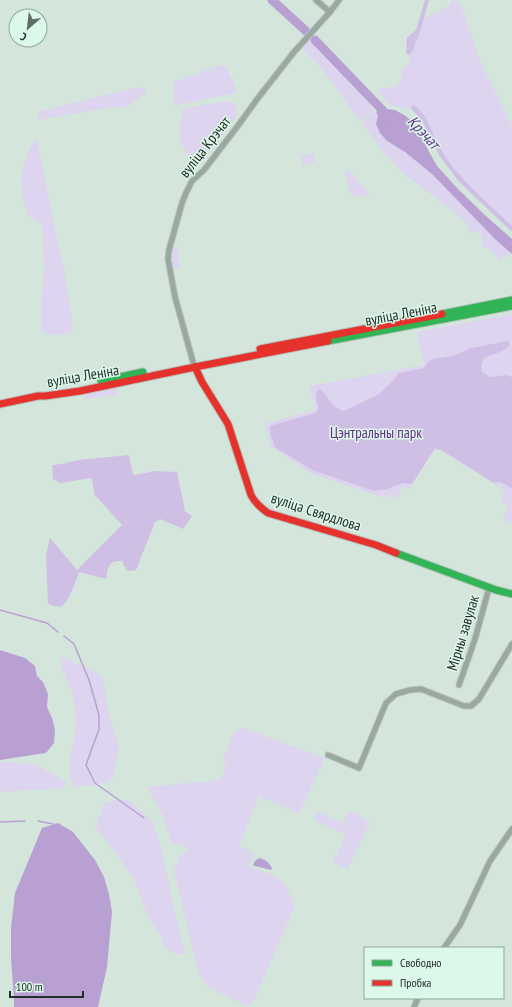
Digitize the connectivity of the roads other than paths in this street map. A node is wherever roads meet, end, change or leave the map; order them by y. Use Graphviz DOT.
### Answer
graph roads {
  1 [pos="316,0"];
  2 [pos="339,0"];
  3 [pos="330,12"];
  4 [pos="512,300"];
  5 [pos="512,306"];
  6 [pos="194,364"];
  7 [pos="0,404"];
  8 [pos="489,588"];
  9 [pos="512,594"];
  10 [pos="512,644"];
  11 [pos="459,685"];
  12 [pos="328,755"];
  13 [pos="512,829"];
  14 [pos="445,947"];
  1 -- 3 [label="street"];
  2 -- 3 [label="street, вуліца Крэчат"];
  3 -- 6 [label="street, вуліца Крэчат"];
  4 -- 6 [label="main road, вуліца Леніна"];
  5 -- 6 [label="main road, вуліца Леніна"];
  6 -- 7 [label="main road, вуліца Леніна"];
  6 -- 8 [label="main road, вуліца Свярдлова"];
  8 -- 9 [label="main road, вуліца Свярдлова"];
  8 -- 11 [label="street, Мірны завулак"];
  10 -- 12 [label="street"];
  13 -- 14 [label="street"];
}
